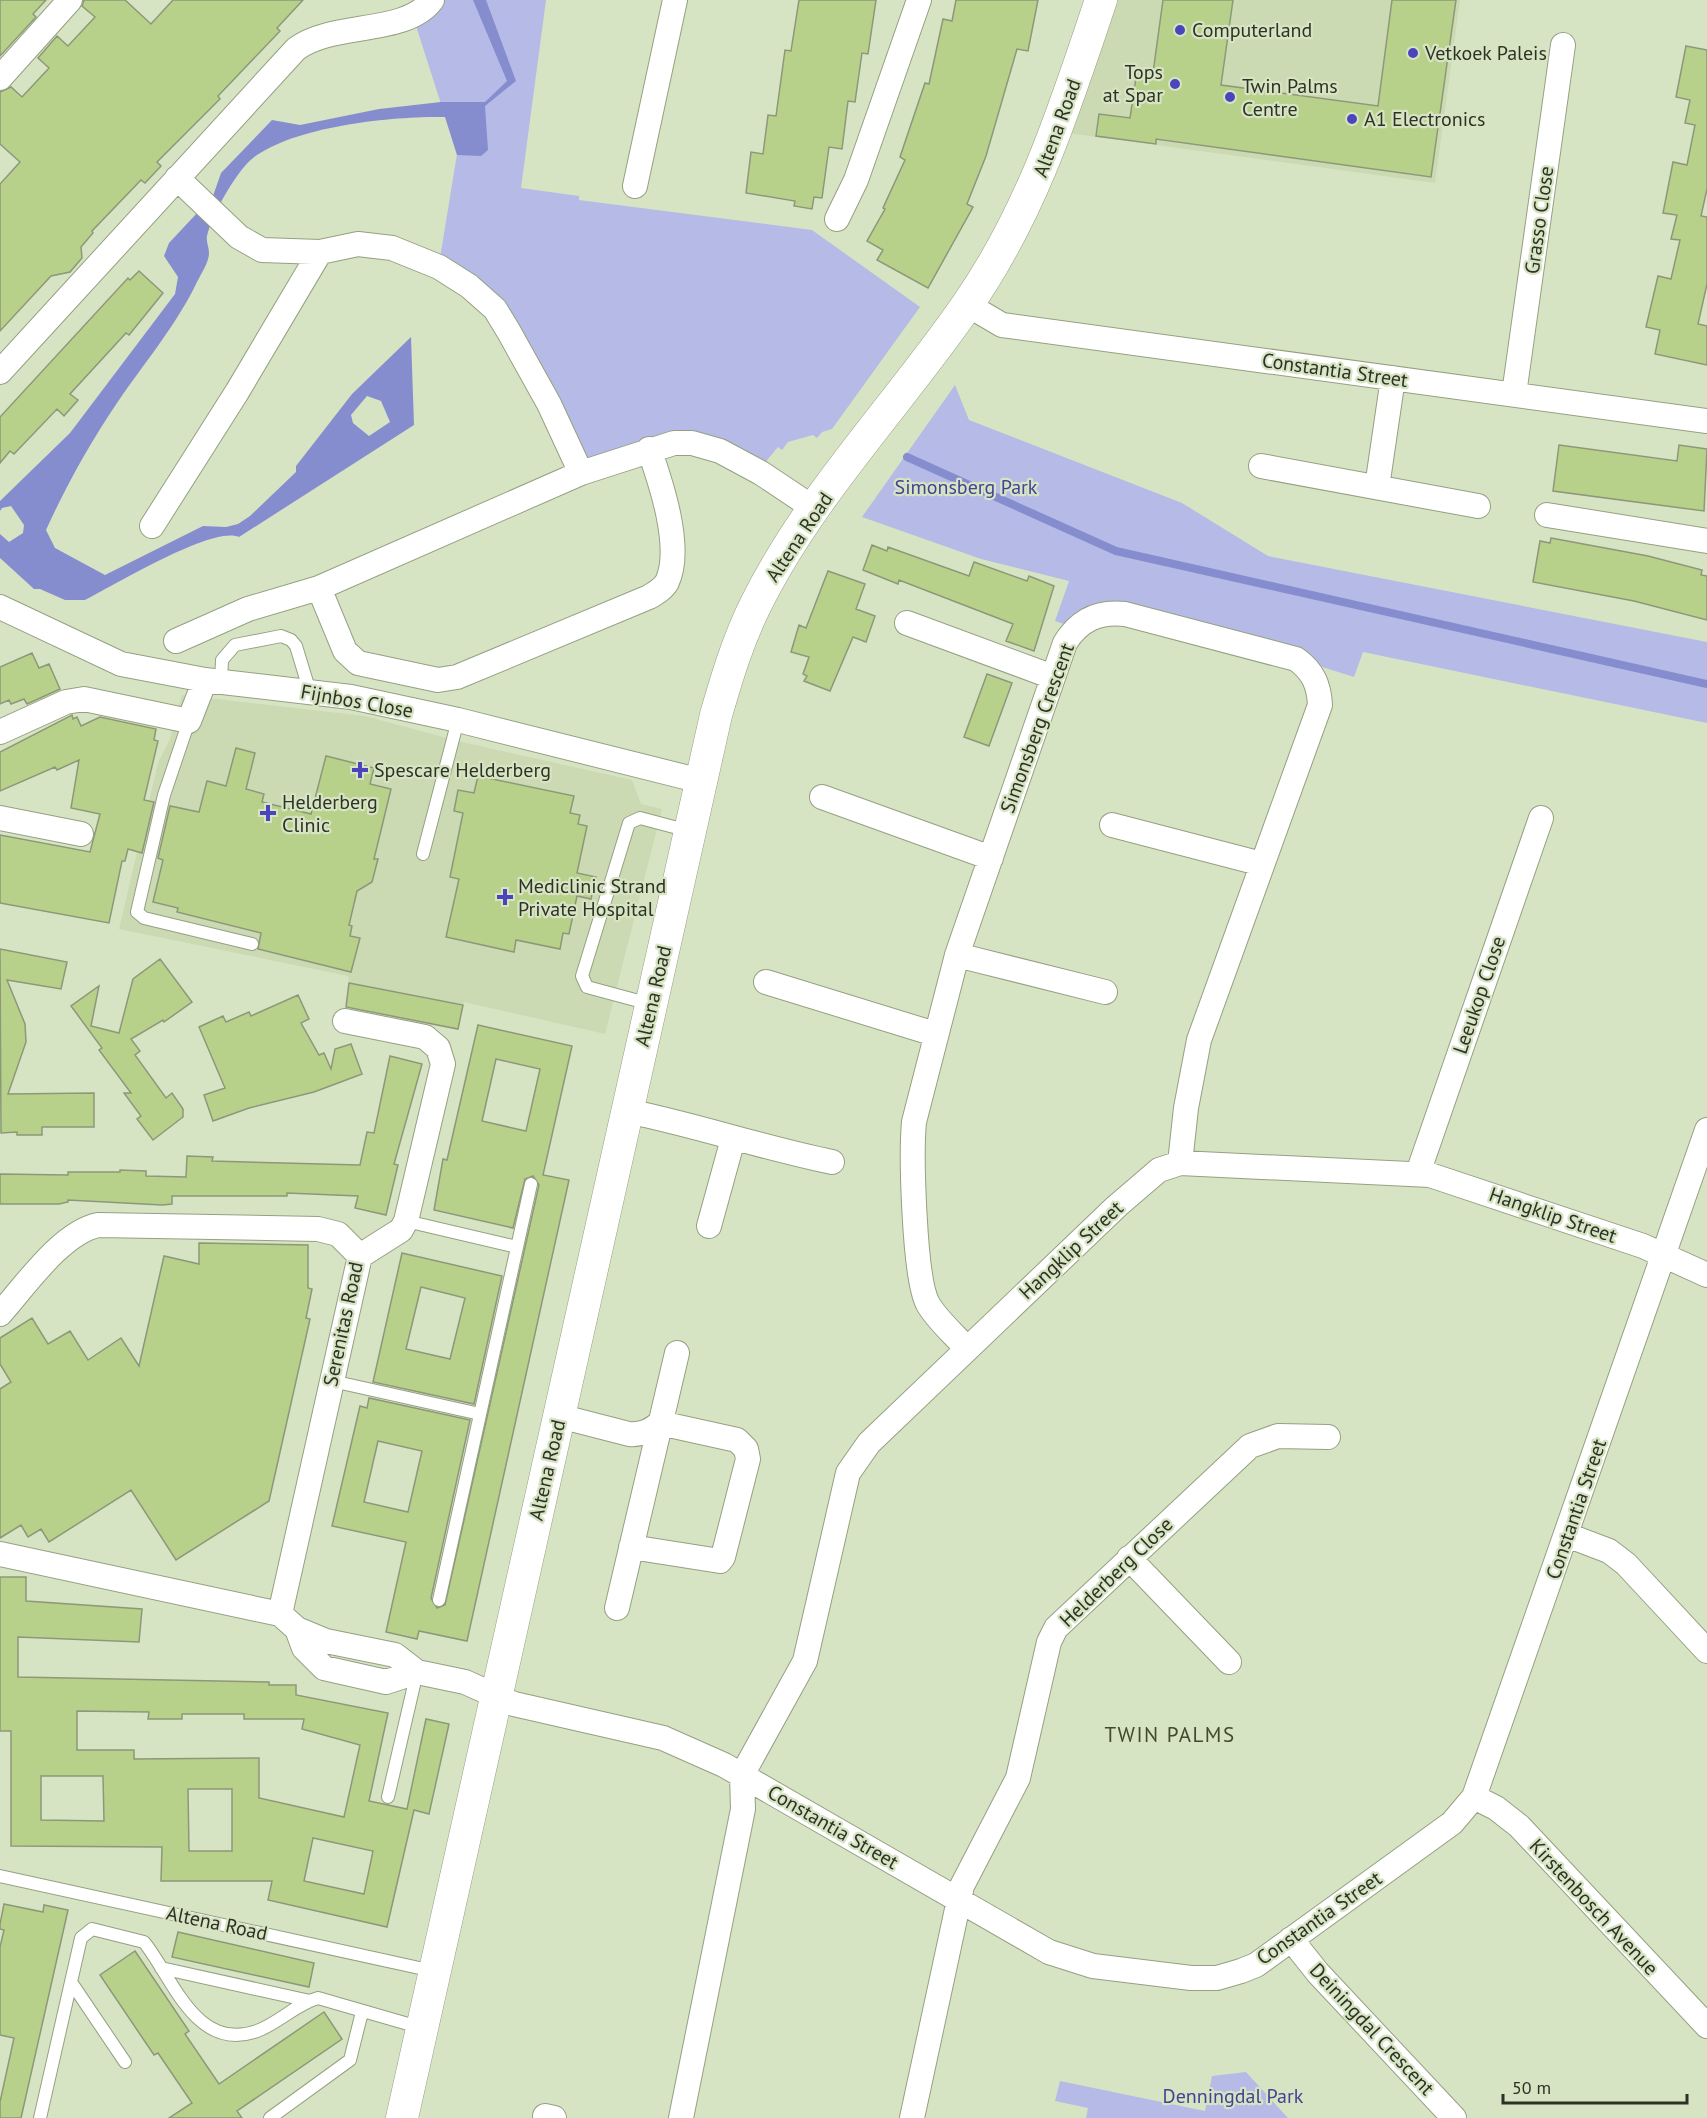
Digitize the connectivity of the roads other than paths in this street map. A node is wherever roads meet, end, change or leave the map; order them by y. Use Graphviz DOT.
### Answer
graph roads {
  1 [pos="70,0"];
  2 [pos="432,0"];
  3 [pos="675,0"];
  4 [pos="919,0"];
  5 [pos="1101,0"];
  6 [pos="1563,45"];
  7 [pos="0,78"];
  8 [pos="177,178"];
  9 [pos="635,186"];
  10 [pos="837,219"];
  11 [pos="320,252"];
  12 [pos="968,305"];
  13 [pos="0,372"];
  14 [pos="1393,378"];
  15 [pos="1514,394"];
  16 [pos="1707,421"];
  17 [pos="649,449"];
  18 [pos="1261,465"];
  19 [pos="580,473"];
  20 [pos="1377,487"];
  21 [pos="1478,507"];
  22 [pos="815,510"];
  23 [pos="1547,515"];
  24 [pos="152,526"];
  25 [pos="1707,542"];
  26 [pos="319,588"];
  27 [pos="7,612"];
  28 [pos="907,623"];
  29 [pos="176,641"];
  30 [pos="1053,677"];
  31 [pos="213,681"];
  32 [pos="310,692"];
  33 [pos="458,720"];
  34 [pos="189,721"];
  35 [pos="0,732"];
  36 [pos="701,781"];
  37 [pos="822,797"];
  38 [pos="1541,818"];
  39 [pos="0,819"];
  40 [pos="1112,825"];
  41 [pos="690,831"];
  42 [pos="81,834"];
  43 [pos="423,854"];
  44 [pos="991,858"];
  45 [pos="1262,864"];
  46 [pos="252,945"];
  47 [pos="957,955"];
  48 [pos="766,982"];
  49 [pos="1105,992"];
  50 [pos="651,1004"];
  51 [pos="345,1021"];
  52 [pos="936,1034"];
  53 [pos="627,1112"];
  54 [pos="1707,1130"];
  55 [pos="733,1139"];
  56 [pos="832,1162"];
  57 [pos="1180,1163"];
  58 [pos="1418,1173"];
  59 [pos="531,1184"];
  60 [pos="406,1221"];
  61 [pos="709,1226"];
  62 [pos="517,1247"];
  63 [pos="1664,1255"];
  64 [pos="360,1256"];
  65 [pos="1707,1275"];
  66 [pos="0,1314"];
  67 [pos="967,1348"];
  68 [pos="677,1353"];
  69 [pos="332,1381"];
  70 [pos="480,1414"];
  71 [pos="559,1416"];
  72 [pos="660,1423"];
  73 [pos="1328,1437"];
  74 [pos="1567,1535"];
  75 [pos="631,1547"];
  76 [pos="0,1554"];
  77 [pos="1129,1558"];
  78 [pos="439,1600"];
  79 [pos="617,1608"];
  80 [pos="289,1622"];
  81 [pos="1707,1651"];
  82 [pos="1229,1662"];
  83 [pos="417,1672"];
  84 [pos="496,1696"];
  85 [pos="742,1775"];
  86 [pos="388,1797"];
  87 [pos="1474,1797"];
  88 [pos="0,1876"];
  89 [pos="959,1900"];
  90 [pos="1291,1939"];
  91 [pos="161,1968"];
  92 [pos="434,1971"];
  93 [pos="71,1982"];
  94 [pos="310,2001"];
  95 [pos="362,2012"];
  96 [pos="1707,2026"];
  97 [pos="422,2028"];
  98 [pos="125,2062"];
  99 [pos="40,2118"];
  100 [pos="270,2118"];
  101 [pos="402,2118"];
  102 [pos="681,2118"];
  103 [pos="912,2118"];
  104 [pos="1454,2118"];
  1 -- 7 [label="street"];
  2 -- 8 [label="street"];
  3 -- 9 [label="street"];
  4 -- 10 [label="street"];
  5 -- 12 [label="street, Altena Road"];
  6 -- 15 [label="street, Grasso Close"];
  8 -- 11 [label="street"];
  8 -- 13 [label="street"];
  11 -- 19 [label="street"];
  11 -- 24 [label="street"];
  12 -- 14 [label="street, Constantia Street"];
  12 -- 22 [label="street, Altena Road"];
  14 -- 15 [label="street, Constantia Street"];
  14 -- 20 [label="street"];
  15 -- 16 [label="street, Constantia Street"];
  17 -- 19 [label="street"];
  17 -- 22 [label="street"];
  17 -- 26 [label="street"];
  18 -- 20 [label="street"];
  19 -- 26 [label="street"];
  20 -- 21 [label="street"];
  22 -- 36 [label="street, Altena Road"];
  23 -- 25 [label="street"];
  26 -- 29 [label="street"];
  27 -- 31 [label="street, Fijnbos Close"];
  28 -- 30 [label="street"];
  30 -- 44 [label="street, Simonsberg Crescent"];
  30 -- 45 [label="street, Simonsberg Crescent"];
  31 -- 32 [label="street, Fijnbos Close"];
  31 -- 32 [label="lane"];
  31 -- 34 [label="street"];
  32 -- 33 [label="street, Fijnbos Close"];
  33 -- 36 [label="street, Fijnbos Close"];
  33 -- 43 [label="lane"];
  34 -- 35 [label="street"];
  34 -- 46 [label="lane"];
  36 -- 41 [label="street, Altena Road"];
  37 -- 44 [label="street"];
  38 -- 58 [label="street, Leeukop Close"];
  39 -- 42 [label="street"];
  40 -- 45 [label="street"];
  41 -- 50 [label="street, Altena Road"];
  41 -- 50 [label="lane"];
  44 -- 47 [label="street, Simonsberg Crescent"];
  45 -- 57 [label="street, Simonsberg Crescent"];
  47 -- 49 [label="street"];
  47 -- 52 [label="street, Simonsberg Crescent"];
  48 -- 52 [label="street"];
  50 -- 53 [label="street, Altena Road"];
  51 -- 60 [label="street"];
  52 -- 67 [label="street, Simonsberg Crescent"];
  53 -- 55 [label="street"];
  53 -- 71 [label="street, Altena Road"];
  54 -- 63 [label="street, Constantia Street"];
  55 -- 56 [label="street"];
  55 -- 61 [label="street"];
  57 -- 58 [label="street, Hangklip Street"];
  57 -- 67 [label="street, Hangklip Street"];
  58 -- 63 [label="street, Hangklip Street"];
  59 -- 62 [label="lane"];
  60 -- 62 [label="lane"];
  60 -- 64 [label="street"];
  62 -- 70 [label="lane"];
  63 -- 65 [label="street, Hangklip Street"];
  63 -- 74 [label="street, Constantia Street"];
  64 -- 66 [label="street, Serenitas Road"];
  64 -- 69 [label="street, Serenitas Road"];
  67 -- 85 [label="street, Hangklip Street"];
  68 -- 72 [label="street"];
  69 -- 70 [label="lane"];
  69 -- 80 [label="street, Serenitas Road"];
  70 -- 78 [label="lane"];
  71 -- 72 [label="street"];
  71 -- 84 [label="street, Altena Road"];
  72 -- 75 [label="street"];
  72 -- 75 [label="street"];
  73 -- 77 [label="street, Helderberg Close"];
  74 -- 81 [label="street"];
  74 -- 87 [label="street, Constantia Street"];
  75 -- 79 [label="street"];
  76 -- 80 [label="street"];
  77 -- 82 [label="street"];
  77 -- 89 [label="street, Helderberg Close"];
  80 -- 83 [label="street"];
  83 -- 84 [label="street"];
  83 -- 86 [label="lane"];
  84 -- 85 [label="street, Constantia Street"];
  84 -- 92 [label="street, Altena Road"];
  85 -- 89 [label="street, Constantia Street"];
  85 -- 102 [label="street"];
  87 -- 90 [label="street, Constantia Street"];
  87 -- 96 [label="street, Kirstenbosch Avenue"];
  88 -- 92 [label="lane, Altena Road"];
  89 -- 90 [label="street, Constantia Street"];
  89 -- 103 [label="street"];
  90 -- 104 [label="street, Deiningdal Crescent"];
  91 -- 93 [label="lane"];
  91 -- 94 [label="lane"];
  91 -- 94 [label="lane"];
  92 -- 97 [label="street, Altena Road"];
  93 -- 98 [label="lane"];
  93 -- 99 [label="lane"];
  94 -- 95 [label="lane"];
  95 -- 97 [label="lane"];
  95 -- 100 [label="lane"];
  97 -- 101 [label="street, Altena Road"];
}
